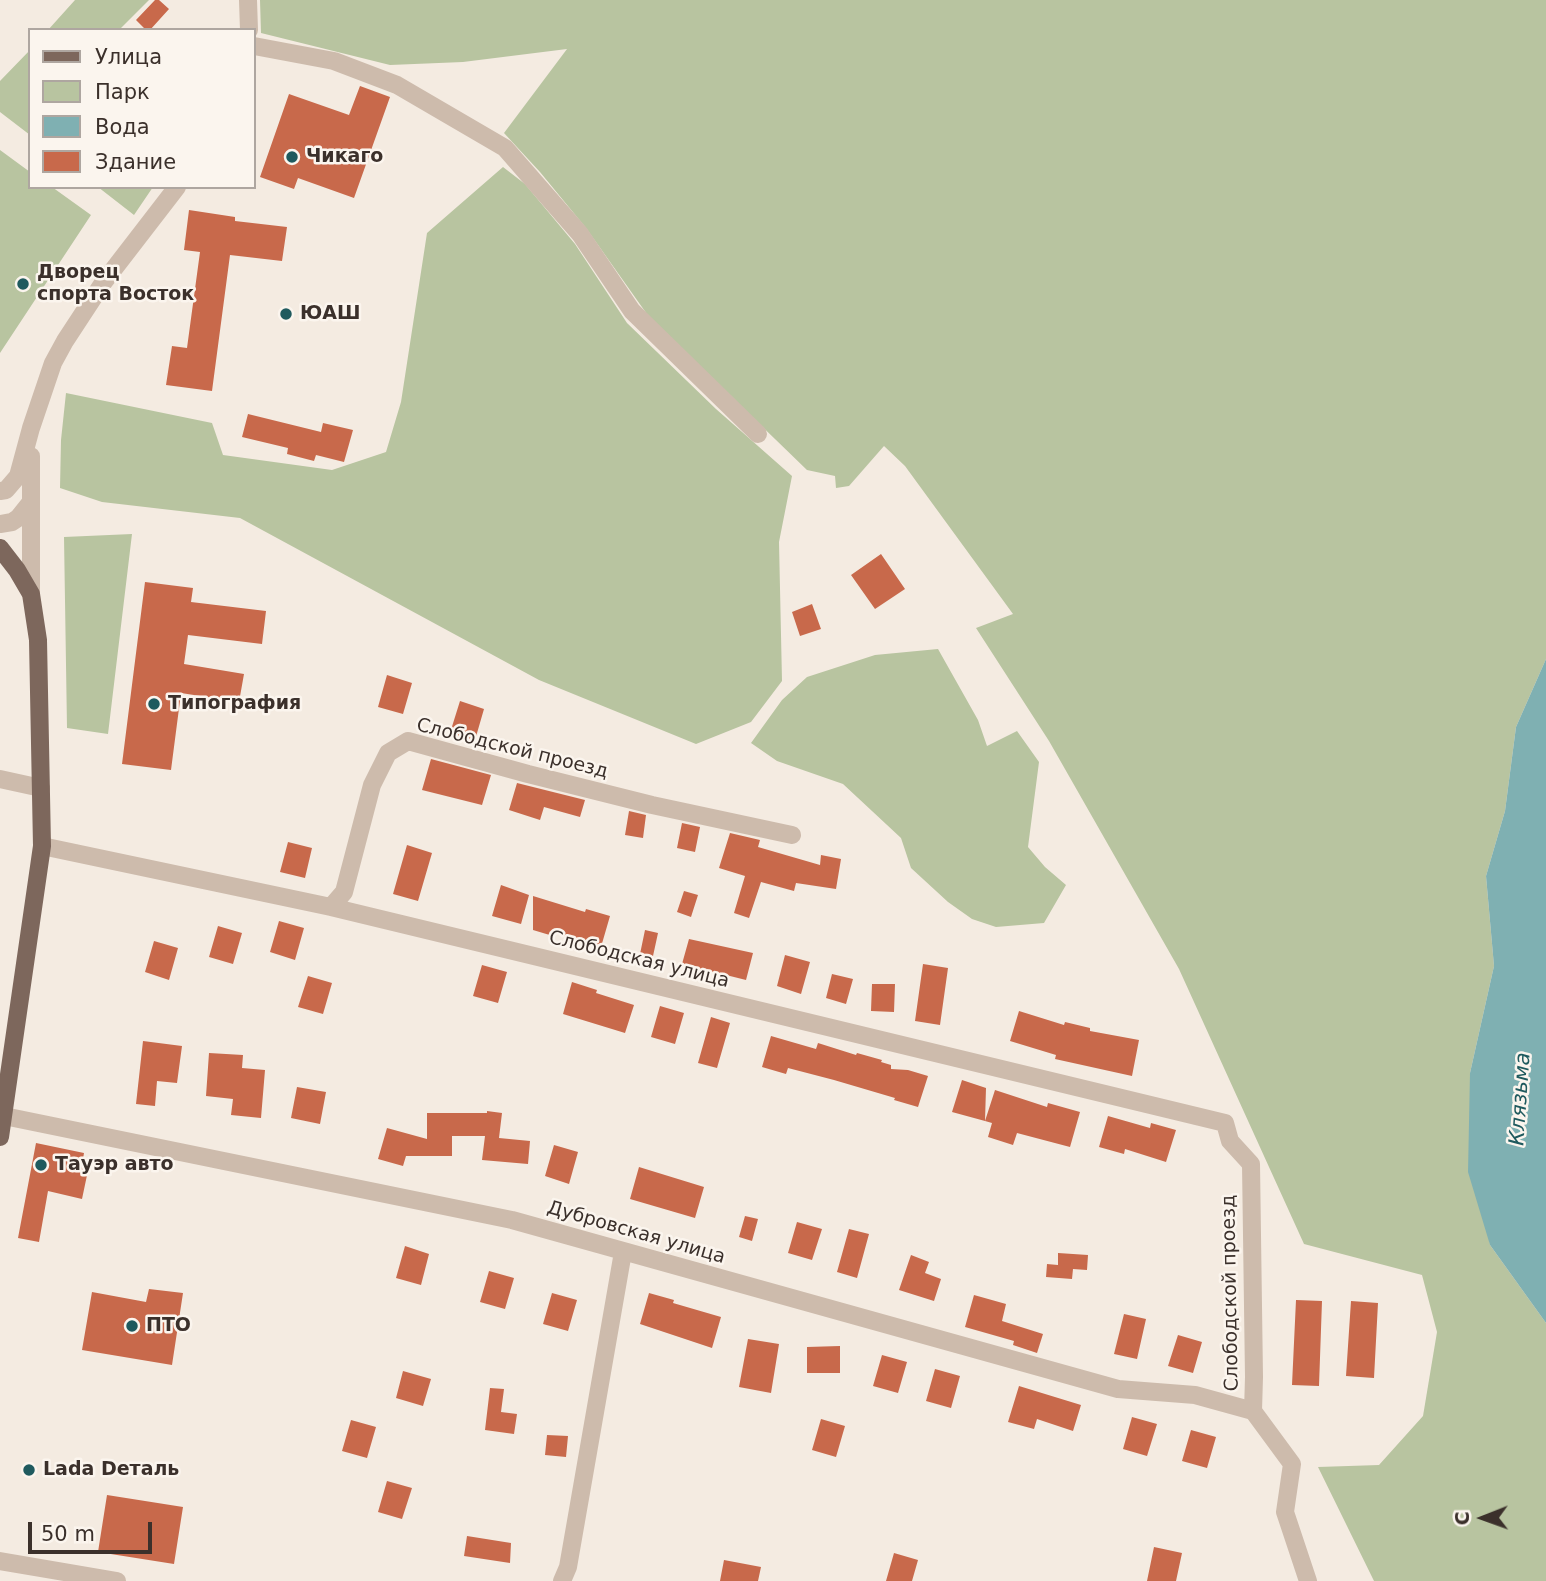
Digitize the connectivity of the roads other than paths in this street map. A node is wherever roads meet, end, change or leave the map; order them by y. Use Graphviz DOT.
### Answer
graph roads {
  1 [pos="248,0"];
  2 [pos="249,28"];
  3 [pos="256,46"];
  4 [pos="175,189"];
  5 [pos="31,428"];
  6 [pos="758,434"];
  7 [pos="0,491"];
  8 [pos="30,503"];
  9 [pos="0,524"];
  10 [pos="0,548"];
  11 [pos="31,594"];
  12 [pos="0,779"];
  13 [pos="41,788"];
  14 [pos="792,835"];
  15 [pos="42,846"];
  16 [pos="331,907"];
  17 [pos="4,1116"];
  18 [pos="1225,1123"];
  19 [pos="0,1138"];
  20 [pos="623,1252"];
  21 [pos="1252,1411"];
  22 [pos="0,1561"];
  23 [pos="117,1581"];
  24 [pos="562,1581"];
  25 [pos="1308,1581"];
  1 -- 2 [label="street"];
  3 -- 6 [label="street"];
  4 -- 5 [label="street"];
  5 -- 7 [label="street"];
  5 -- 8 [label="street"];
  8 -- 9 [label="street"];
  8 -- 11 [label="street"];
  10 -- 11 [label="main road"];
  11 -- 13 [label="main road"];
  12 -- 13 [label="street"];
  13 -- 15 [label="main road"];
  14 -- 16 [label="street, Слободской проезд"];
  15 -- 16 [label="street, Слободская улица"];
  15 -- 17 [label="main road"];
  16 -- 18 [label="street, Слободская улица"];
  17 -- 19 [label="main road"];
  17 -- 20 [label="street, Дубровская улица"];
  18 -- 21 [label="street, Слободской проезд"];
  20 -- 21 [label="street, Дубровская улица"];
  20 -- 24 [label="street"];
  21 -- 25 [label="street, Слободской проезд"];
  22 -- 23 [label="street"];
}
